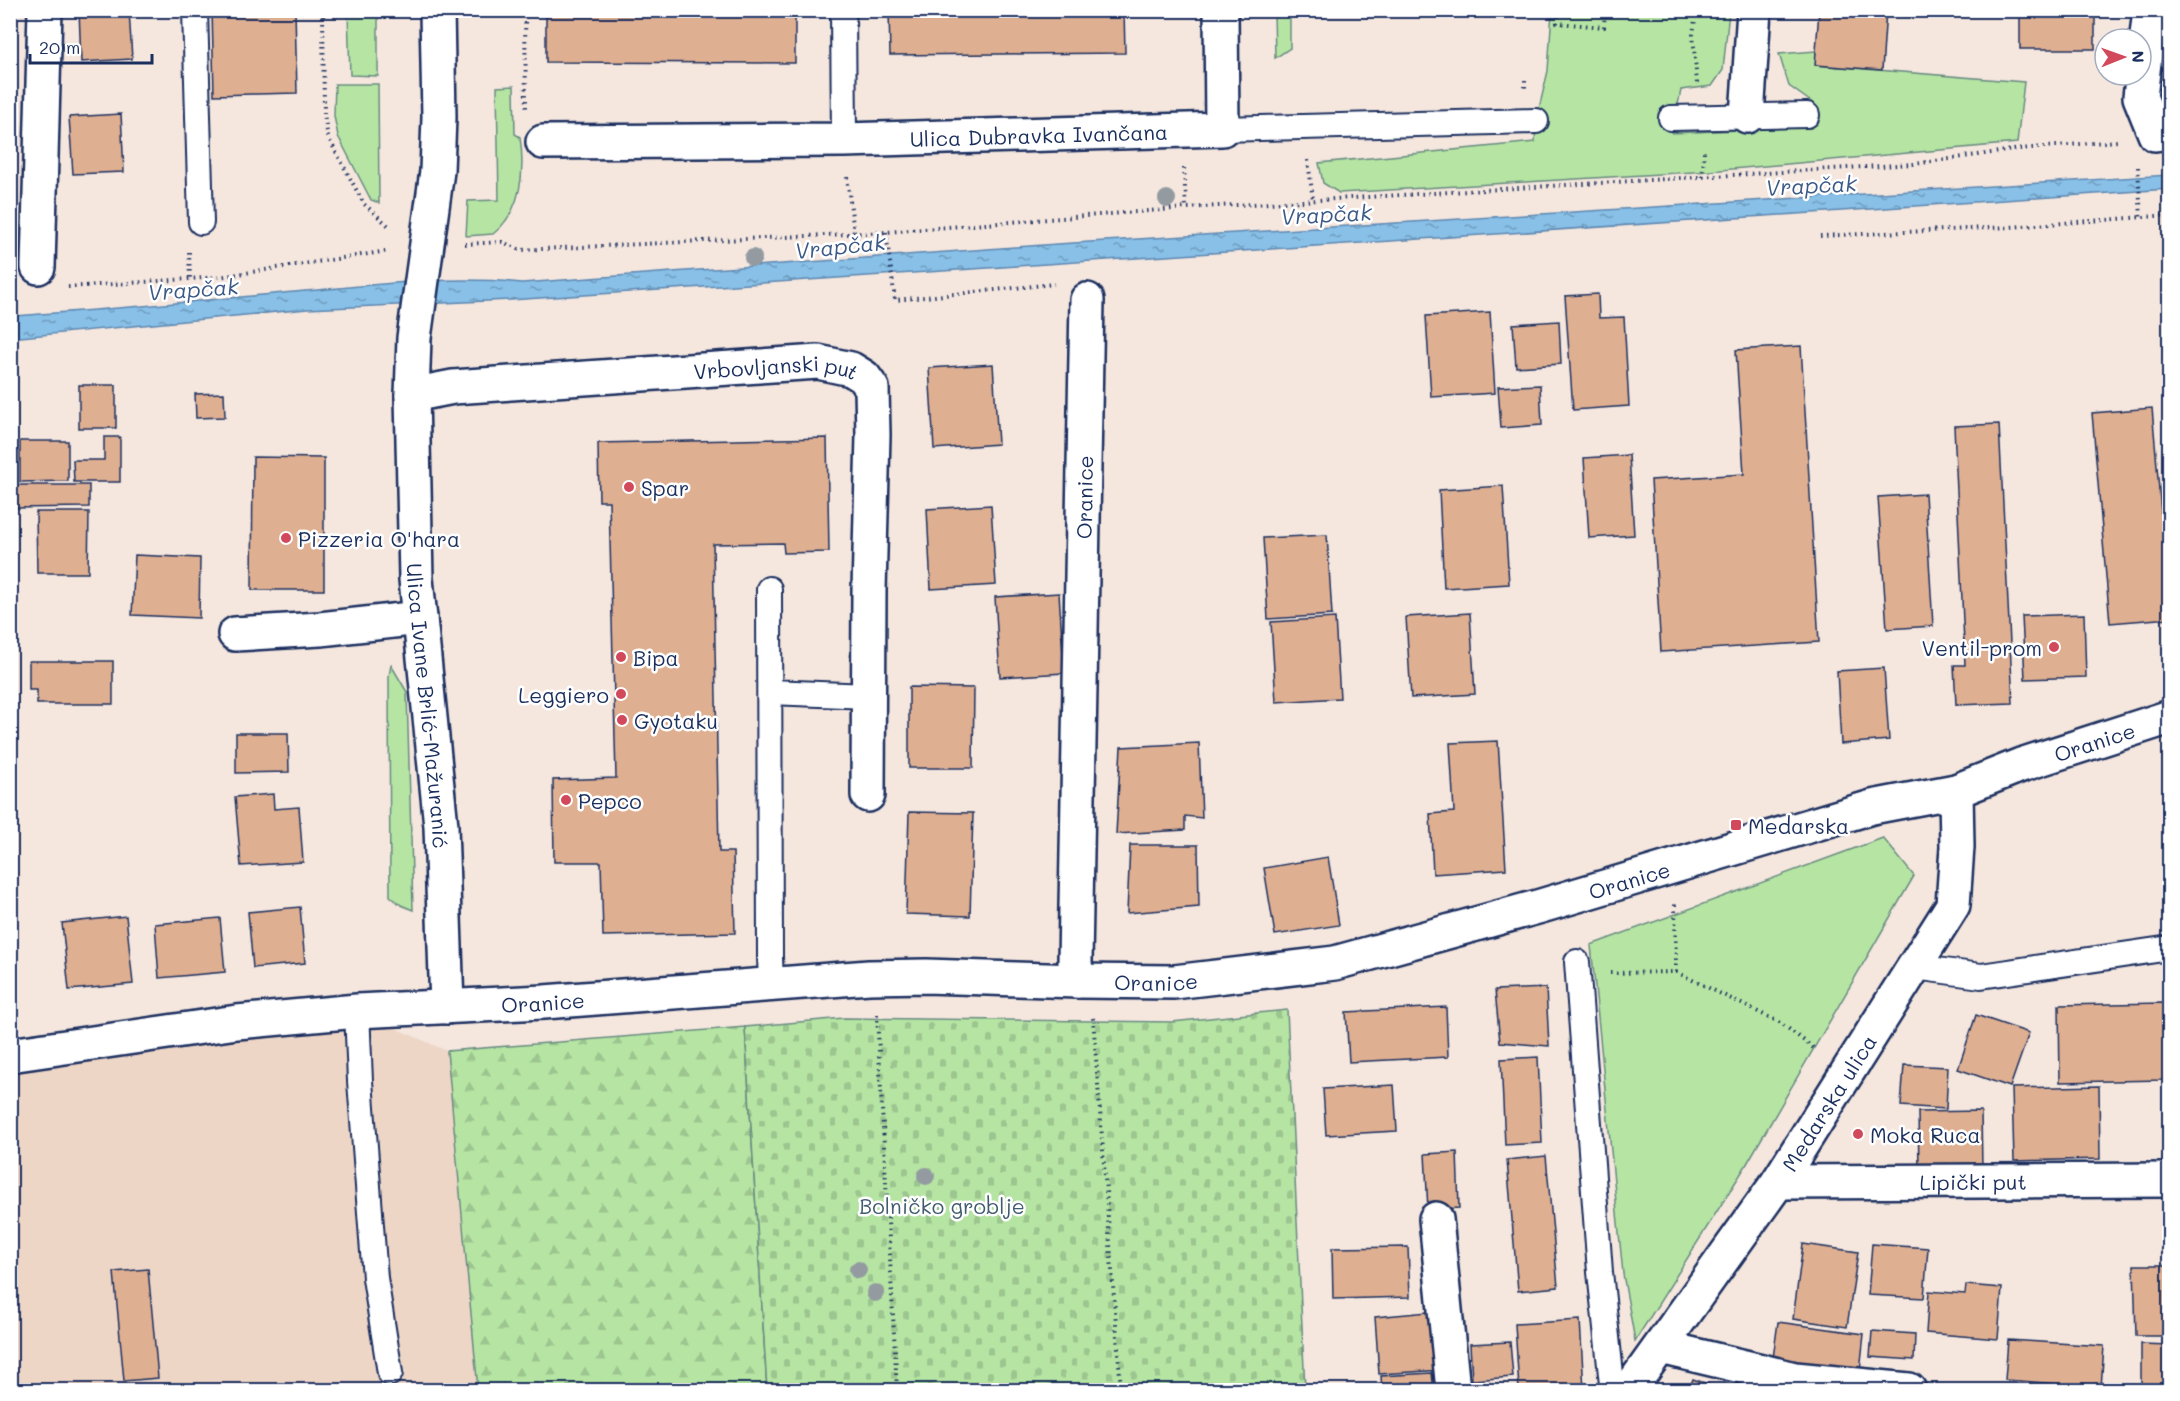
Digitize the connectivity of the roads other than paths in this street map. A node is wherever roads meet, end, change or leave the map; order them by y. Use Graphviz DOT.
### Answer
graph roads {
  1 [pos="45,10"];
  2 [pos="195,10"];
  3 [pos="437,10"];
  4 [pos="843,10"];
  5 [pos="1221,10"];
  6 [pos="1754,10"];
  7 [pos="2150,10"];
  8 [pos="1807,115"];
  9 [pos="1746,116"];
  10 [pos="1671,118"];
  11 [pos="1536,122"];
  12 [pos="1222,129"];
  13 [pos="844,140"];
  14 [pos="543,142"];
  15 [pos="2147,142"];
  16 [pos="201,222"];
  17 [pos="38,267"];
  18 [pos="1087,300"];
  19 [pos="412,394"];
  20 [pos="769,589"];
  21 [pos="420,618"];
  22 [pos="235,634"];
  23 [pos="770,692"];
  24 [pos="869,696"];
  25 [pos="2169,717"];
  26 [pos="1956,791"];
  27 [pos="868,795"];
  28 [pos="2169,948"];
  29 [pos="1916,967"];
  30 [pos="1578,968"];
  31 [pos="771,984"];
  32 [pos="1084,995"];
  33 [pos="447,1006"];
  34 [pos="357,1011"];
  35 [pos="10,1055"];
  36 [pos="2169,1180"];
  37 [pos="1778,1182"];
  38 [pos="1436,1219"];
  39 [pos="1660,1347"];
  40 [pos="390,1373"];
  41 [pos="1453,1390"];
  42 [pos="1620,1390"];
  43 [pos="1629,1390"];
  44 [pos="1909,1390"];
  1 -- 17 [label="street"];
  2 -- 16 [label="lane"];
  3 -- 19 [label="street, Ulica Ivane Brlić-Mažuranić"];
  4 -- 13 [label="lane"];
  5 -- 12 [label="street"];
  6 -- 9 [label="street"];
  7 -- 15 [label="street"];
  8 -- 9 [label="lane"];
  9 -- 10 [label="lane"];
  11 -- 12 [label="lane, Ulica Dubravka Ivančana"];
  12 -- 13 [label="street, Ulica Dubravka Ivančana"];
  13 -- 14 [label="street, Ulica Dubravka Ivančana"];
  18 -- 32 [label="street, Oranice"];
  19 -- 21 [label="street, Ulica Ivane Brlić-Mažuranić"];
  19 -- 24 [label="street, Vrbovljanski put"];
  20 -- 23 [label="lane"];
  21 -- 22 [label="street"];
  21 -- 33 [label="street, Ulica Ivane Brlić-Mažuranić"];
  23 -- 24 [label="lane"];
  23 -- 31 [label="lane"];
  24 -- 27 [label="street, Vrbovljanski put"];
  25 -- 26 [label="street, Oranice"];
  26 -- 29 [label="street, Medarska ulica"];
  26 -- 32 [label="street, Oranice"];
  28 -- 29 [label="lane"];
  29 -- 37 [label="street, Medarska ulica"];
  30 -- 42 [label="lane"];
  31 -- 32 [label="street, Oranice"];
  31 -- 33 [label="street, Oranice"];
  33 -- 34 [label="street, Oranice"];
  34 -- 35 [label="street, Oranice"];
  34 -- 40 [label="lane"];
  36 -- 37 [label="street, Lipički put"];
  37 -- 39 [label="street, Medarska ulica"];
  38 -- 41 [label="street"];
  39 -- 43 [label="street, Medarska ulica"];
  39 -- 44 [label="street"];
}
